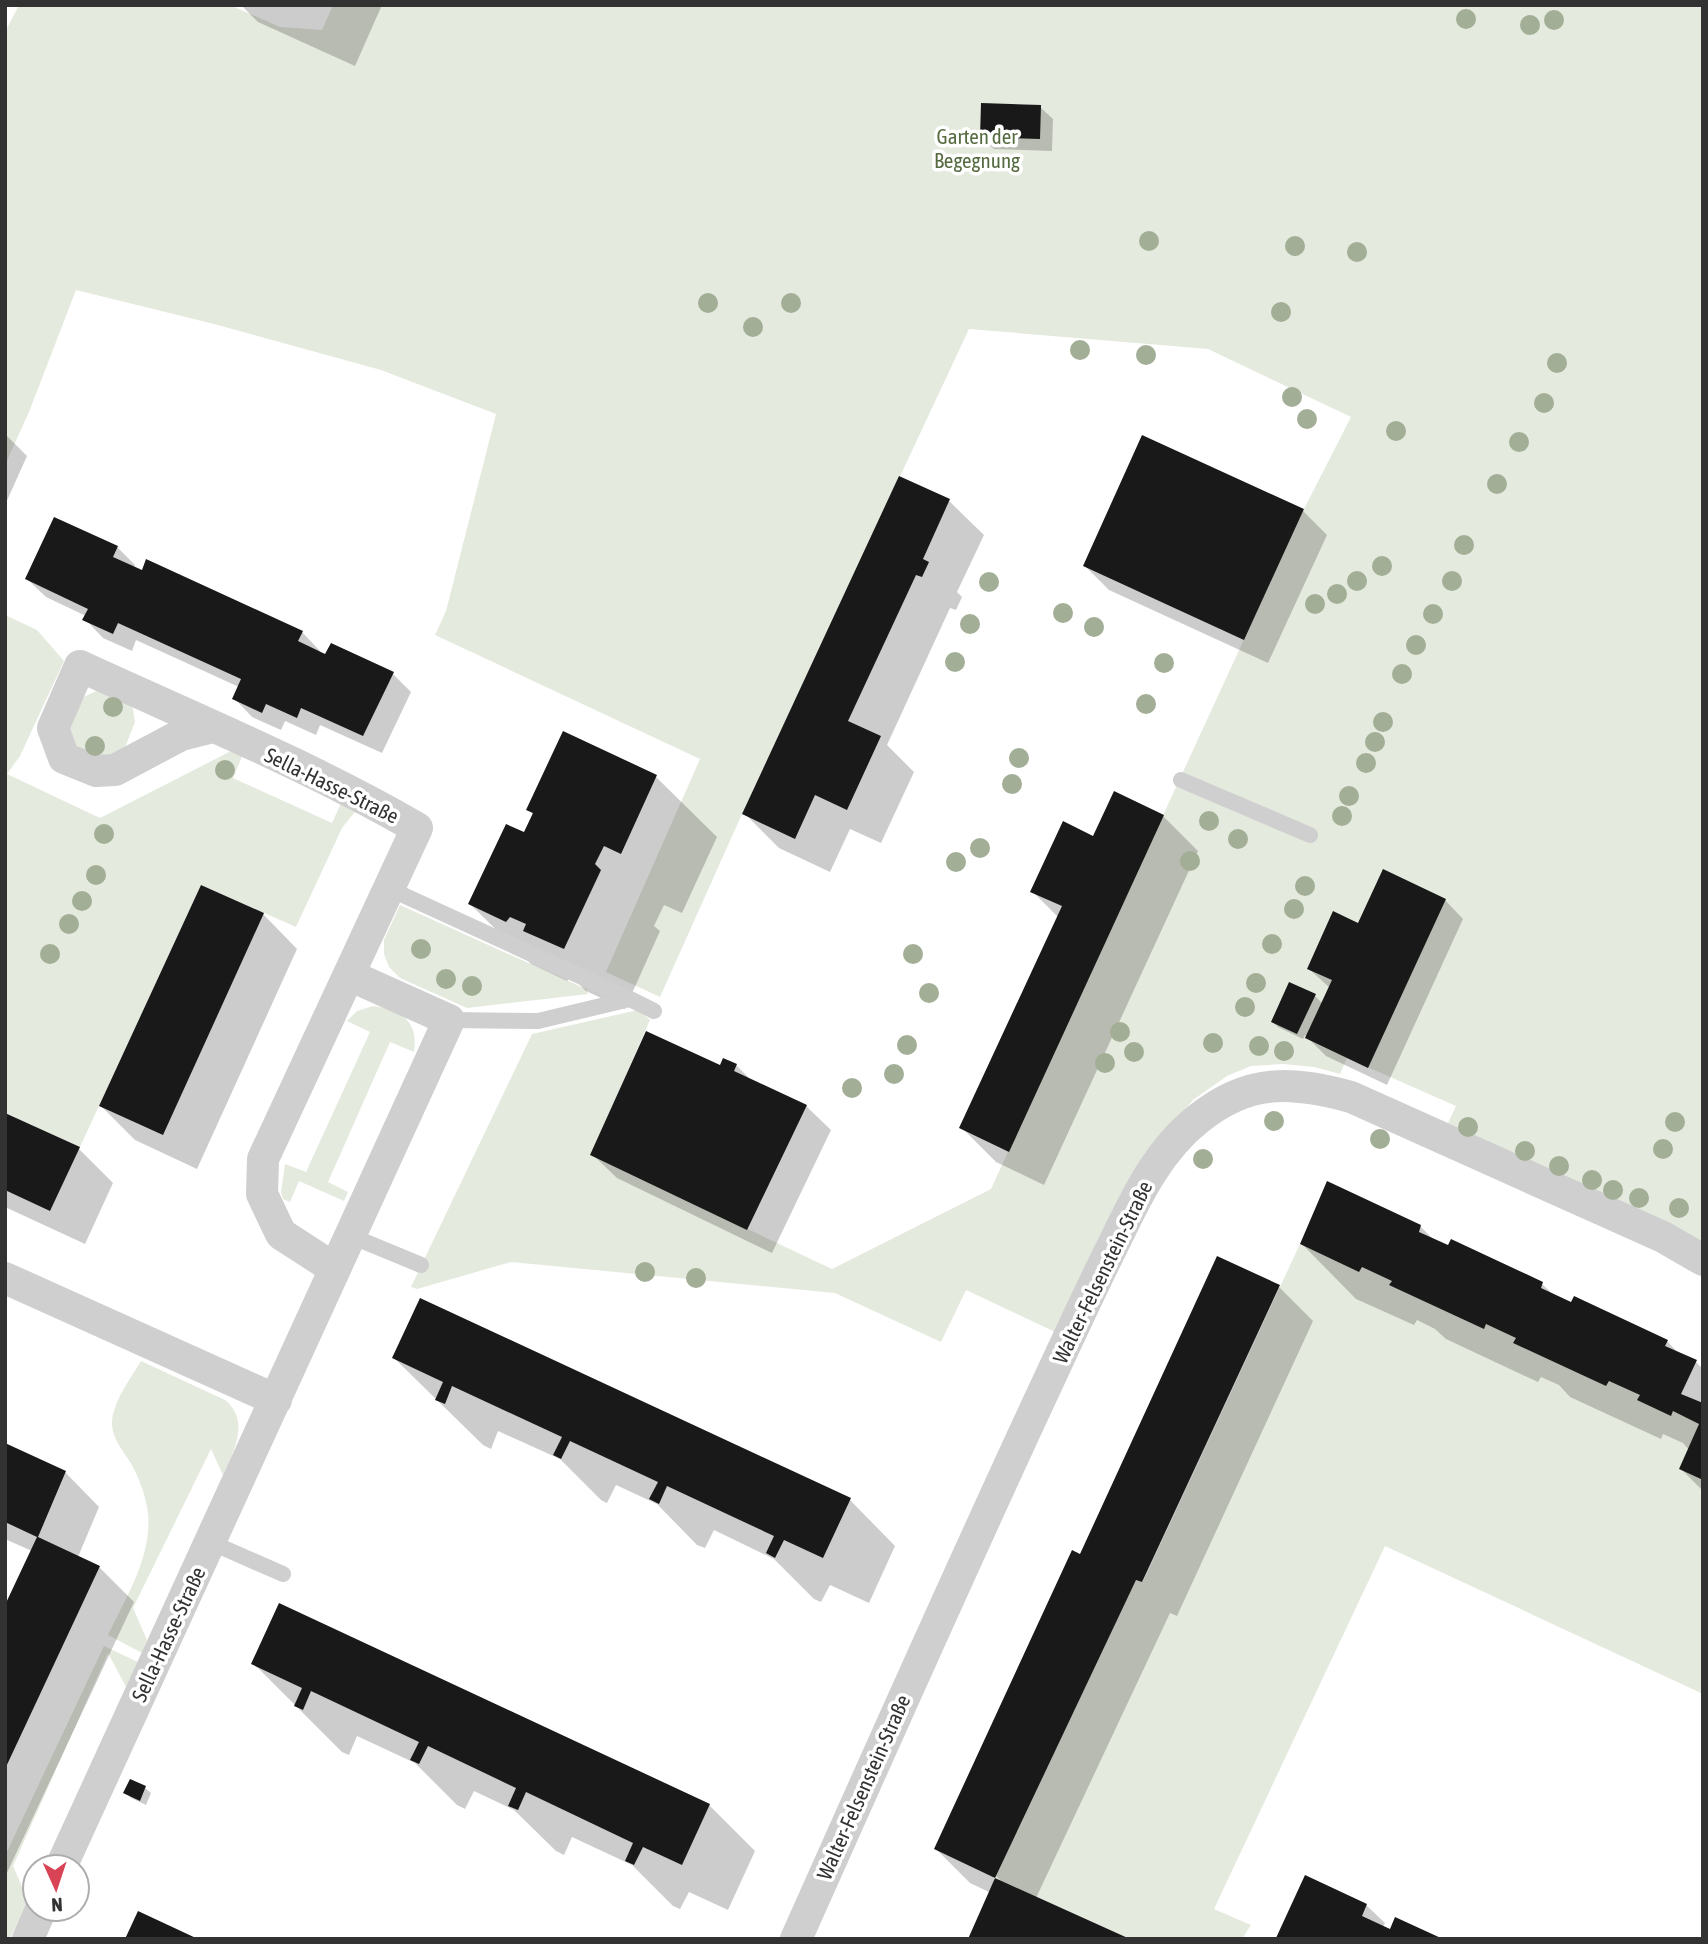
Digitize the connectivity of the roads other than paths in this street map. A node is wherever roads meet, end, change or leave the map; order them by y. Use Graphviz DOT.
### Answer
graph roads {
  1 [pos="214,727"];
  2 [pos="1181,780"];
  3 [pos="1310,835"];
  4 [pos="390,889"];
  5 [pos="349,975"];
  6 [pos="631,999"];
  7 [pos="654,1011"];
  8 [pos="449,1020"];
  9 [pos="351,1236"];
  10 [pos="1703,1260"];
  11 [pos="421,1265"];
  12 [pos="335,1269"];
  13 [pos="5,1278"];
  14 [pos="276,1400"];
  15 [pos="210,1542"];
  16 [pos="283,1574"];
  17 [pos="67,1853"];
  18 [pos="796,1939"];
  1 -- 1 [label="street, Sella-Hasse-Straße"];
  1 -- 4 [label="street, Sella-Hasse-Straße"];
  2 -- 3 [label="lane"];
  4 -- 5 [label="street, Sella-Hasse-Straße"];
  4 -- 6 [label="lane"];
  5 -- 8 [label="street"];
  5 -- 12 [label="street, Sella-Hasse-Straße"];
  6 -- 7 [label="lane"];
  6 -- 8 [label="lane"];
  8 -- 9 [label="street, Sella-Hasse-Straße"];
  9 -- 11 [label="lane"];
  9 -- 12 [label="street, Sella-Hasse-Straße"];
  10 -- 18 [label="street, Walter-Felsenstein-Straße"];
  12 -- 14 [label="street, Sella-Hasse-Straße"];
  13 -- 14 [label="street"];
  14 -- 15 [label="street, Sella-Hasse-Straße"];
  15 -- 16 [label="lane"];
  15 -- 17 [label="street, Sella-Hasse-Straße"];
}
